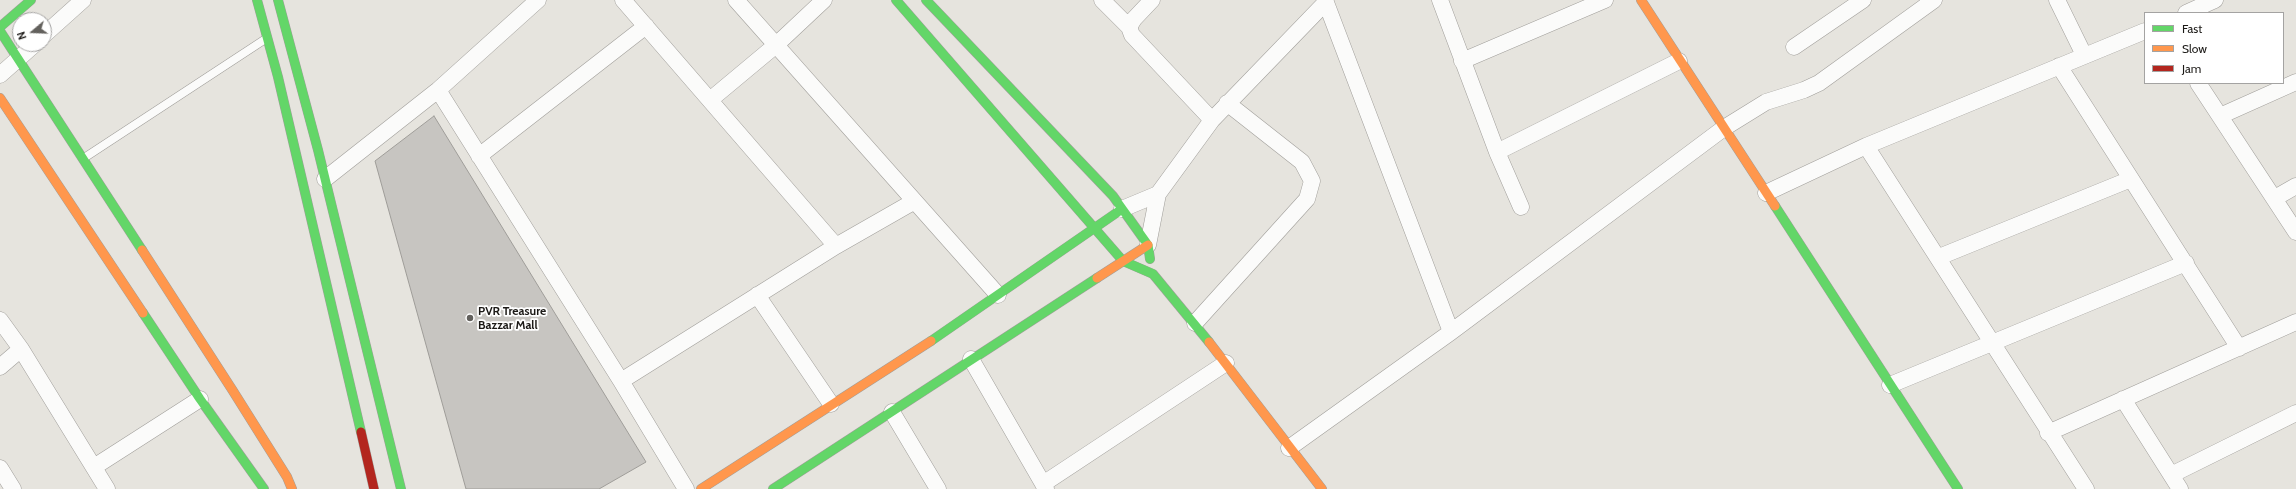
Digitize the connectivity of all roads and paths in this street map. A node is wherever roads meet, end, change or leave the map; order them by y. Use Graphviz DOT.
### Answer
graph roads {
  1 [pos="31,0"];
  2 [pos="83,0"];
  3 [pos="257,0"];
  4 [pos="278,0"];
  5 [pos="538,0"];
  6 [pos="623,0"];
  7 [pos="736,0"];
  8 [pos="824,0"];
  9 [pos="896,0"];
  10 [pos="1102,0"];
  11 [pos="1152,0"];
  12 [pos="1440,0"];
  13 [pos="1605,0"];
  14 [pos="1641,0"];
  15 [pos="1863,0"];
  16 [pos="1934,0"];
  17 [pos="2056,0"];
  18 [pos="2215,0"];
  19 [pos="929,1"];
  20 [pos="1326,1"];
  21 [pos="2188,12"];
  22 [pos="911,18"];
  23 [pos="646,26"];
  24 [pos="1129,27"];
  25 [pos="0,28"];
  26 [pos="52,28"];
  27 [pos="2144,31"];
  28 [pos="0,32"];
  29 [pos="268,38"];
  30 [pos="776,45"];
  31 [pos="1794,47"];
  32 [pos="25,52"];
  33 [pos="2084,55"];
  34 [pos="18,59"];
  35 [pos="1462,61"];
  36 [pos="1679,61"];
  37 [pos="2059,66"];
  38 [pos="0,75"];
  39 [pos="2296,82"];
  40 [pos="2199,84"];
  41 [pos="438,90"];
  42 [pos="0,98"];
  43 [pos="710,100"];
  44 [pos="1227,103"];
  45 [pos="2220,116"];
  46 [pos="1212,120"];
  47 [pos="1724,128"];
  48 [pos="1866,146"];
  49 [pos="1496,152"];
  50 [pos="479,156"];
  51 [pos="83,159"];
  52 [pos="325,179"];
  53 [pos="2131,179"];
  54 [pos="2296,186"];
  55 [pos="1766,193"];
  56 [pos="1158,194"];
  57 [pos="2274,198"];
  58 [pos="913,202"];
  59 [pos="1521,207"];
  60 [pos="1122,208"];
  61 [pos="1094,228"];
  62 [pos="2296,232"];
  63 [pos="1148,245"];
  64 [pos="836,246"];
  65 [pos="1939,257"];
  66 [pos="1123,261"];
  67 [pos="2186,263"];
  68 [pos="1153,274"];
  69 [pos="757,295"];
  70 [pos="998,295"];
  71 [pos="0,320"];
  72 [pos="2296,322"];
  73 [pos="1195,323"];
  74 [pos="1450,332"];
  75 [pos="1991,343"];
  76 [pos="2239,348"];
  77 [pos="21,349"];
  78 [pos="971,359"];
  79 [pos="1226,363"];
  80 [pos="0,367"];
  81 [pos="621,381"];
  82 [pos="1890,384"];
  83 [pos="200,399"];
  84 [pos="2123,399"];
  85 [pos="832,404"];
  86 [pos="892,412"];
  87 [pos="2294,418"];
  88 [pos="2048,433"];
  89 [pos="1289,448"];
  90 [pos="94,467"];
  91 [pos="0,468"];
  92 [pos="2171,475"];
  93 [pos="1045,487"];
  94 [pos="13,489"];
  95 [pos="108,489"];
  96 [pos="264,489"];
  97 [pos="292,489"];
  98 [pos="374,489"];
  99 [pos="401,489"];
  100 [pos="686,489"];
  101 [pos="701,489"];
  102 [pos="773,489"];
  103 [pos="938,489"];
  104 [pos="1322,489"];
  105 [pos="1958,489"];
  106 [pos="2086,489"];
  107 [pos="2180,489"];
  1 -- 25 [label="street"];
  2 -- 26 [label="street"];
  3 -- 29 [label="street"];
  4 -- 52 [label="street"];
  5 -- 41 [label="street"];
  6 -- 23 [label="street"];
  7 -- 30 [label="street"];
  8 -- 30 [label="street"];
  9 -- 22 [label="street"];
  10 -- 24 [label="street"];
  11 -- 24 [label="street"];
  12 -- 35 [label="street"];
  13 -- 35 [label="street"];
  14 -- 36 [label="street"];
  15 -- 31 [label="street"];
  16 -- 47 [label="street"];
  17 -- 33 [label="street"];
  18 -- 21 [label="street"];
  19 -- 22 [label="street"];
  19 -- 60 [label="street"];
  20 -- 44 [label="street"];
  20 -- 74 [label="street"];
  22 -- 61 [label="street"];
  23 -- 43 [label="street"];
  23 -- 50 [label="street"];
  24 -- 46 [label="street"];
  27 -- 33 [label="street"];
  28 -- 34 [label="street"];
  29 -- 51 [label="lane"];
  29 -- 98 [label="street"];
  30 -- 43 [label="street"];
  30 -- 58 [label="street"];
  32 -- 34 [label="street"];
  33 -- 37 [label="street"];
  34 -- 38 [label="street"];
  34 -- 51 [label="street"];
  35 -- 49 [label="street"];
  36 -- 47 [label="street"];
  36 -- 49 [label="street"];
  37 -- 48 [label="street"];
  37 -- 53 [label="street"];
  39 -- 45 [label="street"];
  40 -- 45 [label="street"];
  41 -- 50 [label="street"];
  41 -- 52 [label="street"];
  42 -- 83 [label="street"];
  43 -- 64 [label="street"];
  44 -- 46 [label="street"];
  44 -- 73 [label="street"];
  45 -- 57 [label="street"];
  46 -- 56 [label="street"];
  47 -- 55 [label="street"];
  47 -- 74 [label="street"];
  48 -- 55 [label="street"];
  48 -- 65 [label="street"];
  49 -- 59 [label="street"];
  50 -- 81 [label="street"];
  51 -- 97 [label="street"];
  52 -- 99 [label="street"];
  53 -- 65 [label="street"];
  53 -- 67 [label="street"];
  54 -- 57 [label="street"];
  55 -- 82 [label="street"];
  56 -- 60 [label="street"];
  56 -- 63 [label="street"];
  57 -- 62 [label="street"];
  58 -- 64 [label="street"];
  58 -- 70 [label="street"];
  60 -- 61 [label="street"];
  60 -- 63 [label="street"];
  61 -- 66 [label="street"];
  61 -- 70 [label="street"];
  63 -- 66 [label="street"];
  63 -- 68 [label="street"];
  64 -- 69 [label="street"];
  65 -- 75 [label="street"];
  66 -- 68 [label="street"];
  66 -- 78 [label="street"];
  67 -- 75 [label="street"];
  67 -- 76 [label="street"];
  68 -- 73 [label="street"];
  69 -- 81 [label="street"];
  69 -- 85 [label="street"];
  70 -- 85 [label="street"];
  71 -- 77 [label="street"];
  72 -- 76 [label="street"];
  73 -- 79 [label="street"];
  74 -- 89 [label="street"];
  75 -- 82 [label="street"];
  75 -- 88 [label="street"];
  76 -- 84 [label="street"];
  77 -- 80 [label="street"];
  77 -- 90 [label="street"];
  78 -- 86 [label="street"];
  78 -- 93 [label="street"];
  79 -- 89 [label="street"];
  79 -- 93 [label="street"];
  81 -- 100 [label="street"];
  82 -- 105 [label="street"];
  83 -- 90 [label="street"];
  83 -- 96 [label="street"];
  84 -- 88 [label="street"];
  84 -- 92 [label="street"];
  85 -- 101 [label="street"];
  86 -- 102 [label="street"];
  86 -- 103 [label="street"];
  87 -- 92 [label="street"];
  88 -- 106 [label="street"];
  89 -- 104 [label="street"];
  90 -- 95 [label="street"];
  91 -- 94 [label="street"];
  92 -- 107 [label="street"];
}
